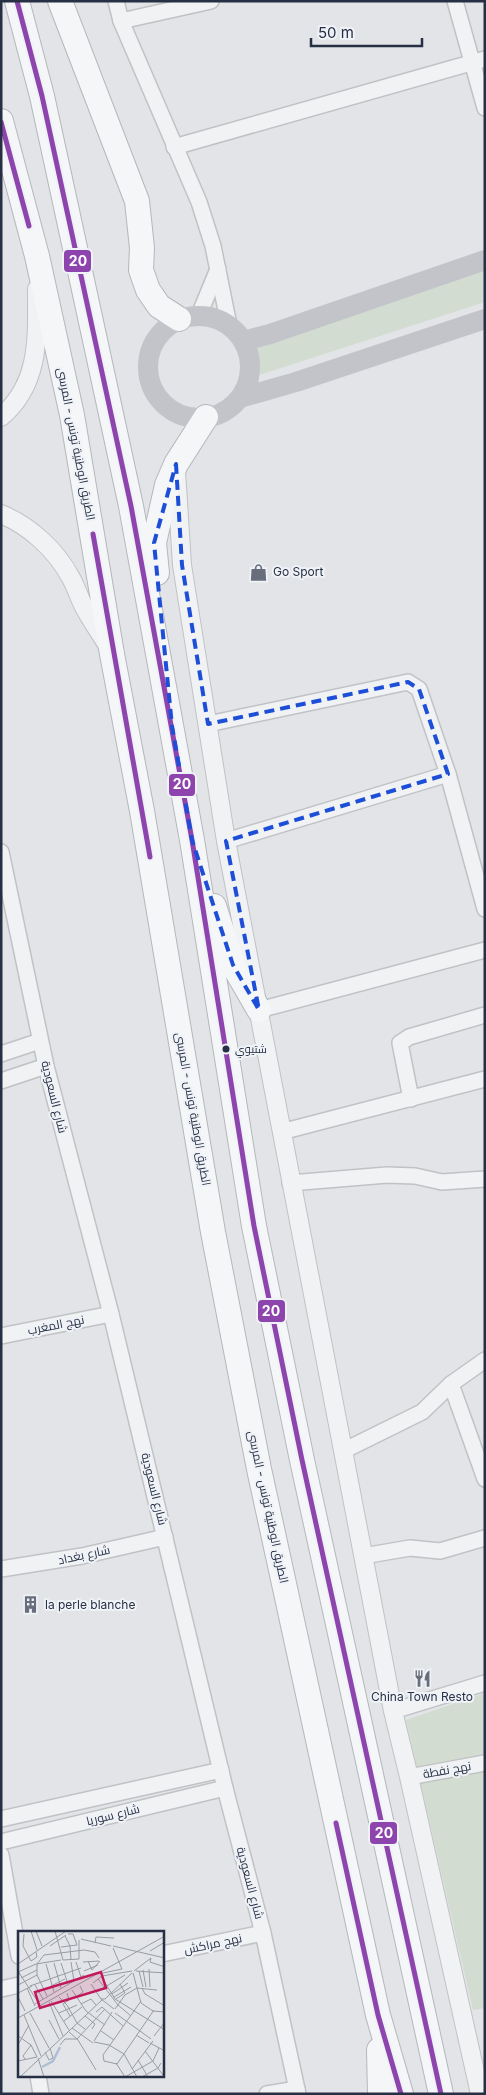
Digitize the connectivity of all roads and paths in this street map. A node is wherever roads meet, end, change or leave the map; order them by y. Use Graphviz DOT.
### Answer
graph roads {
  1 [pos="17,1"];
  2 [pos="30,1"];
  3 [pos="60,1"];
  4 [pos="116,1"];
  5 [pos="211,1"];
  6 [pos="455,1"];
  7 [pos="121,21"];
  8 [pos="478,61"];
  9 [pos="42,96"];
  10 [pos="485,108"];
  11 [pos="1,121"];
  12 [pos="174,147"];
  13 [pos="36,256"];
  14 [pos="485,260"];
  15 [pos="218,268"];
  16 [pos="189,317"];
  17 [pos="485,319"];
  18 [pos="229,325"];
  19 [pos="243,341"];
  20 [pos="240,398"];
  21 [pos="1,417"];
  22 [pos="206,417"];
  23 [pos="176,464"];
  24 [pos="1,514"];
  25 [pos="112,654"];
  26 [pos="208,724"];
  27 [pos="172,726"];
  28 [pos="448,774"];
  29 [pos="192,840"];
  30 [pos="226,841"];
  31 [pos="1,852"];
  32 [pos="4,882"];
  33 [pos="485,909"];
  34 [pos="485,950"];
  35 [pos="259,1010"];
  36 [pos="485,1015"];
  37 [pos="40,1041"];
  38 [pos="1,1054"];
  39 [pos="46,1066"];
  40 [pos="485,1079"];
  41 [pos="1,1081"];
  42 [pos="411,1099"];
  43 [pos="281,1132"];
  44 [pos="485,1180"];
  45 [pos="290,1183"];
  46 [pos="111,1314"];
  47 [pos="1,1336"];
  48 [pos="485,1360"];
  49 [pos="451,1384"];
  50 [pos="343,1450"];
  51 [pos="485,1479"];
  52 [pos="165,1537"];
  53 [pos="485,1538"];
  54 [pos="363,1556"];
  55 [pos="1,1569"];
  56 [pos="485,1682"];
  57 [pos="393,1711"];
  58 [pos="485,1763"];
  59 [pos="221,1770"];
  60 [pos="410,1777"];
  61 [pos="225,1788"];
  62 [pos="1,1818"];
  63 [pos="1,1842"];
  64 [pos="1,1855"];
  65 [pos="263,1933"];
  66 [pos="18,1950"];
  67 [pos="164,1954"];
  68 [pos="18,1985"];
  69 [pos="1,1988"];
  70 [pos="378,2015"];
  71 [pos="38,2078"];
  72 [pos="298,2091"];
  73 [pos="40,2094"];
  74 [pos="267,2094"];
  75 [pos="380,2094"];
  76 [pos="401,2094"];
  77 [pos="441,2094"];
  78 [pos="480,2094"];
  1 -- 9 [label="highway"];
  2 -- 9 [label="highway"];
  3 -- 16 [label="highway"];
  4 -- 7 [label="street"];
  5 -- 7 [label="street"];
  6 -- 8 [label="street"];
  7 -- 12 [label="street"];
  8 -- 10 [label="street"];
  8 -- 12 [label="street"];
  9 -- 27 [label="highway"];
  11 -- 13 [label="highway, الطريق الوطنية تونس - المرسى"];
  12 -- 15 [label="street"];
  13 -- 21 [label="street"];
  13 -- 25 [label="highway, الطريق الوطنية تونس - المرسى"];
  14 -- 19 [label="main road"];
  15 -- 16 [label="street"];
  15 -- 18 [label="street"];
  16 -- 18 [label="main road"];
  16 -- 22 [label="main road"];
  17 -- 20 [label="main road"];
  18 -- 19 [label="main road"];
  19 -- 20 [label="main road"];
  20 -- 22 [label="main road"];
  22 -- 23 [label="highway"];
  23 -- 26 [label="street"];
  23 -- 27 [label="highway"];
  24 -- 25 [label="street"];
  25 -- 70 [label="highway, الطريق الوطنية تونس - المرسى"];
  26 -- 28 [label="street"];
  26 -- 30 [label="street"];
  27 -- 29 [label="highway"];
  28 -- 30 [label="street"];
  28 -- 33 [label="street"];
  29 -- 35 [label="highway"];
  29 -- 77 [label="highway"];
  30 -- 35 [label="street"];
  31 -- 32 [label="street, شارع السعودية"];
  32 -- 37 [label="street, شارع السعودية"];
  34 -- 35 [label="street"];
  35 -- 43 [label="street"];
  36 -- 42 [label="street"];
  37 -- 38 [label="street"];
  37 -- 39 [label="street, شارع السعودية"];
  39 -- 41 [label="street"];
  39 -- 46 [label="street, شارع السعودية"];
  40 -- 42 [label="street"];
  42 -- 43 [label="street"];
  43 -- 45 [label="street"];
  44 -- 45 [label="street"];
  45 -- 50 [label="street"];
  46 -- 47 [label="street, نهج المغرب"];
  46 -- 52 [label="street, شارع السعودية"];
  48 -- 49 [label="street"];
  49 -- 50 [label="street"];
  49 -- 51 [label="street"];
  50 -- 54 [label="street"];
  52 -- 55 [label="street, شارع بغداد"];
  52 -- 59 [label="street, شارع السعودية"];
  53 -- 54 [label="street"];
  54 -- 57 [label="street"];
  56 -- 57 [label="street"];
  57 -- 60 [label="street"];
  58 -- 60 [label="street, نهج نفطة"];
  59 -- 61 [label="street, شارع السعودية"];
  59 -- 62 [label="street, شارع سوريا"];
  60 -- 78 [label="street"];
  61 -- 63 [label="street, شارع سوريا"];
  61 -- 65 [label="street, شارع السعودية"];
  64 -- 66 [label="street"];
  65 -- 67 [label="street, نهج مراكش"];
  65 -- 72 [label="street, شارع السعودية"];
  68 -- 69 [label="street"];
  70 -- 75 [label="highway"];
  70 -- 76 [label="highway, الطريق الوطنية تونس - المرسى"];
  71 -- 73 [label="street"];
  72 -- 74 [label="street"];
}
